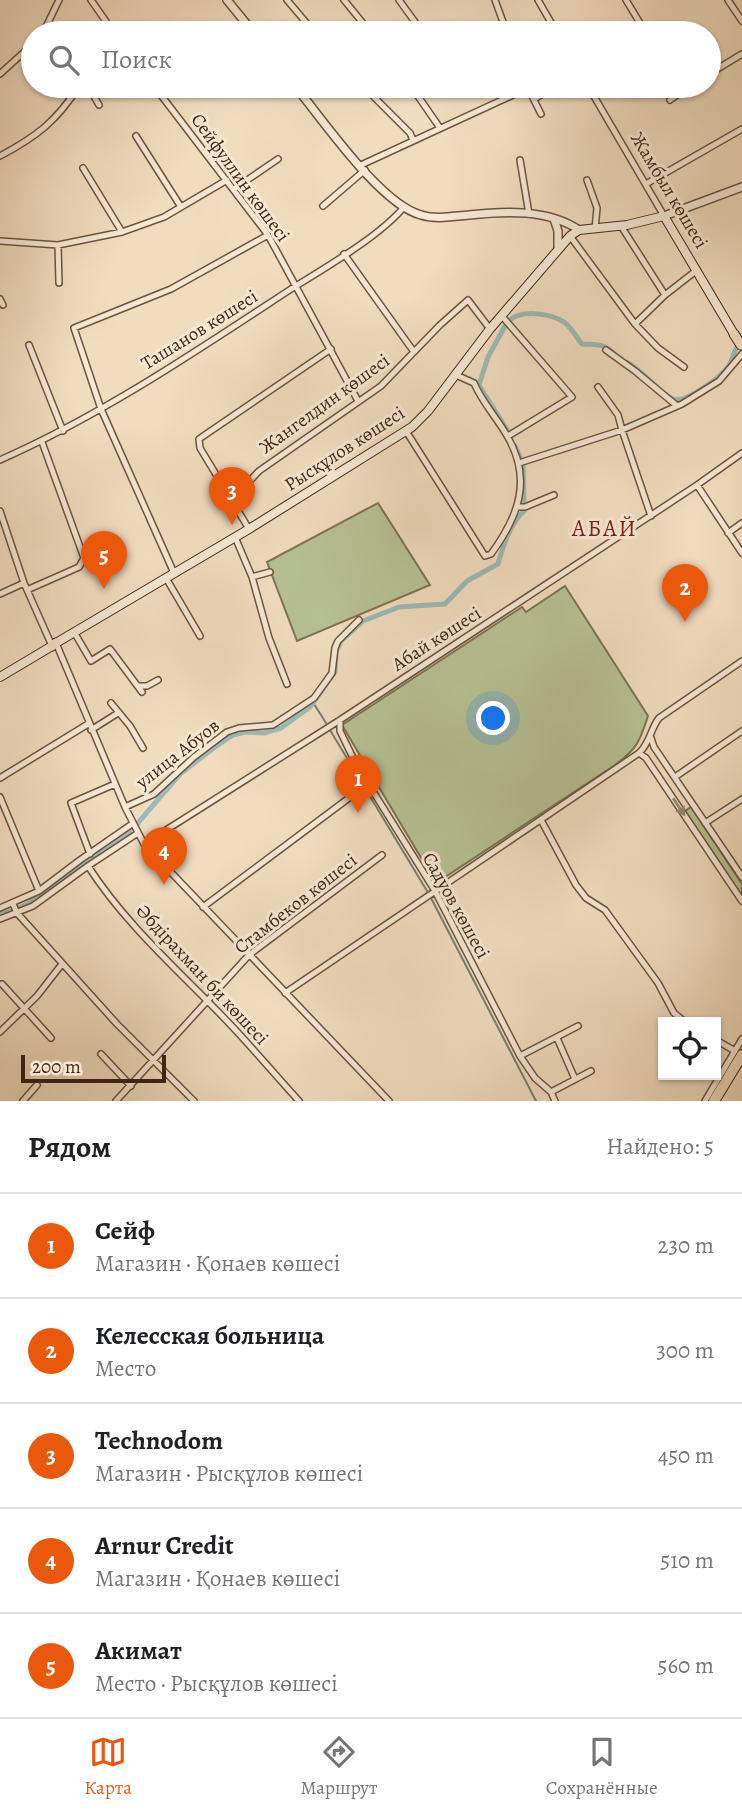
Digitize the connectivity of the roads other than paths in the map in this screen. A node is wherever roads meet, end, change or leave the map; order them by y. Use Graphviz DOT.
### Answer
graph roads {
  1 [pos="59,0"];
  2 [pos="91,0"];
  3 [pos="227,0"];
  4 [pos="287,0"];
  5 [pos="344,0"];
  6 [pos="399,0"];
  7 [pos="495,0"];
  8 [pos="538,0"];
  9 [pos="626,0"];
  10 [pos="728,0"];
  11 [pos="49,21"];
  12 [pos="106,21"];
  13 [pos="244,21"];
  14 [pos="305,21"];
  15 [pos="361,21"];
  16 [pos="415,21"];
  17 [pos="503,21"];
  18 [pos="550,21"];
  19 [pos="639,21"];
  20 [pos="742,21"];
  21 [pos="742,54"];
  22 [pos="21,55"];
  23 [pos="721,67"];
  24 [pos="0,74"];
  25 [pos="71,98"];
  26 [pos="95,98"];
  27 [pos="163,98"];
  28 [pos="305,98"];
  29 [pos="375,98"];
  30 [pos="419,98"];
  31 [pos="504,98"];
  32 [pos="595,98"];
  33 [pos="534,99"];
  34 [pos="99,105"];
  35 [pos="541,114"];
  36 [pos="440,128"];
  37 [pos="742,129"];
  38 [pos="136,136"];
  39 [pos="413,141"];
  40 [pos="0,156"];
  41 [pos="278,159"];
  42 [pos="520,160"];
  43 [pos="83,168"];
  44 [pos="363,168"];
  45 [pos="227,180"];
  46 [pos="587,180"];
  47 [pos="646,184"];
  48 [pos="742,187"];
  49 [pos="234,189"];
  50 [pos="323,206"];
  51 [pos="181,207"];
  52 [pos="404,207"];
  53 [pos="529,214"];
  54 [pos="664,216"];
  55 [pos="554,219"];
  56 [pos="621,226"];
  57 [pos="595,229"];
  58 [pos="579,230"];
  59 [pos="122,232"];
  60 [pos="268,235"];
  61 [pos="570,236"];
  62 [pos="0,241"];
  63 [pos="58,245"];
  64 [pos="558,247"];
  65 [pos="344,254"];
  66 [pos="697,270"];
  67 [pos="59,283"];
  68 [pos="296,286"];
  69 [pos="664,295"];
  70 [pos="0,299"];
  71 [pos="3,306"];
  72 [pos="501,315"];
  73 [pos="635,324"];
  74 [pos="489,329"];
  75 [pos="734,334"];
  76 [pos="29,345"];
  77 [pos="742,348"];
  78 [pos="331,349"];
  79 [pos="606,350"];
  80 [pos="414,352"];
  81 [pos="684,367"];
  82 [pos="456,375"];
  83 [pos="598,387"];
  84 [pos="358,401"];
  85 [pos="676,405"];
  86 [pos="102,409"];
  87 [pos="63,430"];
  88 [pos="622,430"];
  89 [pos="406,431"];
  90 [pos="508,436"];
  91 [pos="42,442"];
  92 [pos="742,453"];
  93 [pos="0,460"];
  94 [pos="519,463"];
  95 [pos="697,485"];
  96 [pos="554,495"];
  97 [pos="233,499"];
  98 [pos="518,507"];
  99 [pos="0,511"];
  100 [pos="651,516"];
  101 [pos="742,523"];
  102 [pos="3,527"];
  103 [pos="249,528"];
  104 [pos="728,533"];
  105 [pos="235,537"];
  106 [pos="742,553"];
  107 [pos="270,572"];
  108 [pos="170,575"];
  109 [pos="252,578"];
  110 [pos="26,586"];
  111 [pos="0,594"];
  112 [pos="359,621"];
  113 [pos="74,632"];
  114 [pos="200,636"];
  115 [pos="54,644"];
  116 [pos="742,661"];
  117 [pos="0,677"];
  118 [pos="143,678"];
  119 [pos="158,680"];
  120 [pos="287,684"];
  121 [pos="138,687"];
  122 [pos="111,703"];
  123 [pos="118,713"];
  124 [pos="340,720"];
  125 [pos="89,727"];
  126 [pos="742,731"];
  127 [pos="651,738"];
  128 [pos="143,748"];
  129 [pos="655,749"];
  130 [pos="641,750"];
  131 [pos="675,777"];
  132 [pos="0,778"];
  133 [pos="115,784"];
  134 [pos="357,792"];
  135 [pos="0,797"];
  136 [pos="742,799"];
  137 [pos="124,807"];
  138 [pos="541,820"];
  139 [pos="705,823"];
  140 [pos="132,824"];
  141 [pos="138,833"];
  142 [pos="144,844"];
  143 [pos="90,854"];
  144 [pos="382,855"];
  145 [pos="88,866"];
  146 [pos="740,870"];
  147 [pos="742,877"];
  148 [pos="39,891"];
  149 [pos="435,891"];
  150 [pos="742,901"];
  151 [pos="13,904"];
  152 [pos="203,907"];
  153 [pos="0,908"];
  154 [pos="17,912"];
  155 [pos="0,919"];
  156 [pos="249,955"];
  157 [pos="62,964"];
  158 [pos="2,984"];
  159 [pos="285,993"];
  160 [pos="206,1002"];
  161 [pos="24,1009"];
  162 [pos="679,1017"];
  163 [pos="578,1027"];
  164 [pos="0,1032"];
  165 [pos="51,1038"];
  166 [pos="557,1038"];
  167 [pos="742,1039"];
  168 [pos="721,1043"];
  169 [pos="738,1053"];
  170 [pos="101,1054"];
  171 [pos="520,1056"];
  172 [pos="153,1060"];
  173 [pos="721,1068"];
  174 [pos="724,1069"];
  175 [pos="591,1071"];
  176 [pos="575,1079"];
  177 [pos="37,1085"];
  178 [pos="131,1086"];
  179 [pos="551,1092"];
  180 [pos="386,1100"];
  181 [pos="23,1101"];
  182 [pos="116,1101"];
  183 [pos="194,1101"];
  184 [pos="299,1101"];
  185 [pos="555,1101"];
  186 [pos="705,1101"];
  187 [pos="714,1101"];
  1 -- 11 [label="street"];
  2 -- 12 [label="street"];
  3 -- 13 [label="street"];
  4 -- 14 [label="street"];
  5 -- 15 [label="street"];
  6 -- 16 [label="street"];
  7 -- 17 [label="street"];
  8 -- 18 [label="street"];
  9 -- 19 [label="street"];
  10 -- 20 [label="street"];
  21 -- 23 [label="street"];
  22 -- 24 [label="street"];
  25 -- 40 [label="street"];
  26 -- 34 [label="street"];
  27 -- 45 [label="street, Сейфуллин көшесі"];
  28 -- 44 [label="street"];
  29 -- 39 [label="street"];
  30 -- 36 [label="street"];
  31 -- 36 [label="street"];
  32 -- 47 [label="street, Жамбыл көшесі"];
  33 -- 35 [label="street"];
  36 -- 39 [label="street"];
  37 -- 47 [label="street"];
  38 -- 51 [label="street"];
  39 -- 44 [label="street"];
  41 -- 49 [label="street"];
  42 -- 53 [label="street"];
  43 -- 59 [label="street"];
  44 -- 50 [label="street"];
  44 -- 52 [label="street"];
  45 -- 49 [label="street, Сейфуллин көшесі"];
  45 -- 51 [label="street"];
  46 -- 57 [label="street"];
  47 -- 54 [label="street, Жамбыл көшесі"];
  48 -- 54 [label="street"];
  49 -- 60 [label="street, Сейфуллин көшесі"];
  51 -- 59 [label="street"];
  52 -- 53 [label="street"];
  52 -- 65 [label="street, Ташанов көшесі"];
  53 -- 55 [label="street"];
  54 -- 56 [label="main road"];
  54 -- 66 [label="main road, Жамбыл көшесі"];
  55 -- 58 [label="street"];
  55 -- 64 [label="street"];
  56 -- 57 [label="main road"];
  56 -- 69 [label="street"];
  57 -- 58 [label="main road"];
  58 -- 61 [label="main road, Рысқұлов көшесі"];
  59 -- 63 [label="street"];
  60 -- 68 [label="street, Сейфуллин көшесі"];
  60 -- 86 [label="street"];
  61 -- 64 [label="main road, Рысқұлов көшесі"];
  61 -- 73 [label="street"];
  62 -- 63 [label="street"];
  63 -- 67 [label="street"];
  64 -- 72 [label="main road, Рысқұлов көшесі"];
  65 -- 68 [label="street, Ташанов көшесі"];
  65 -- 80 [label="street"];
  66 -- 69 [label="street"];
  66 -- 75 [label="main road, Жамбыл көшесі"];
  68 -- 78 [label="street, Сейфуллин көшесі"];
  68 -- 86 [label="street, Ташанов көшесі"];
  69 -- 73 [label="street"];
  70 -- 71 [label="street"];
  72 -- 74 [label="main road, Рысқұлов көшесі"];
  72 -- 90 [label="street"];
  73 -- 81 [label="street"];
  74 -- 80 [label="street, Жангелдин көшесі"];
  74 -- 82 [label="main road, Рысқұлов көшесі"];
  75 -- 77 [label="main road, Жамбыл көшесі"];
  76 -- 87 [label="street"];
  77 -- 85 [label="street"];
  78 -- 84 [label="street, Сейфуллин көшесі"];
  78 -- 97 [label="street, Жангелдин көшесі"];
  79 -- 85 [label="street"];
  80 -- 84 [label="street, Жангелдин көшесі"];
  82 -- 89 [label="main road, Рысқұлов көшесі"];
  82 -- 90 [label="street"];
  83 -- 88 [label="street"];
  84 -- 97 [label="street, Жангелдин көшесі"];
  85 -- 88 [label="street"];
  86 -- 87 [label="street, Ташанов көшесі"];
  86 -- 108 [label="street"];
  87 -- 91 [label="street, Ташанов көшесі"];
  88 -- 94 [label="street"];
  88 -- 100 [label="street"];
  89 -- 98 [label="street"];
  89 -- 103 [label="main road, Рысқұлов көшесі"];
  90 -- 94 [label="street"];
  91 -- 93 [label="street, Ташанов көшесі"];
  91 -- 110 [label="street"];
  92 -- 95 [label="street, Абай көшесі"];
  94 -- 98 [label="street"];
  95 -- 100 [label="street, Абай көшесі"];
  95 -- 104 [label="street"];
  96 -- 98 [label="street"];
  97 -- 103 [label="street, Жангелдин көшесі"];
  99 -- 102 [label="street"];
  100 -- 124 [label="street, Абай көшесі"];
  101 -- 104 [label="street"];
  102 -- 110 [label="street"];
  103 -- 105 [label="main road, Рысқұлов көшесі"];
  104 -- 106 [label="street"];
  105 -- 108 [label="main road, Рысқұлов көшесі"];
  105 -- 109 [label="street"];
  107 -- 109 [label="street"];
  108 -- 113 [label="main road, Рысқұлов көшесі"];
  108 -- 114 [label="street"];
  109 -- 120 [label="street"];
  110 -- 111 [label="street"];
  110 -- 115 [label="street"];
  112 -- 137 [label="street, улица Абуов"];
  113 -- 115 [label="main road, Рысқұлов көшесі"];
  113 -- 121 [label="street"];
  115 -- 117 [label="main road, Рысқұлов көшесі"];
  115 -- 125 [label="street"];
  116 -- 127 [label="street"];
  118 -- 121 [label="street"];
  119 -- 121 [label="street"];
  122 -- 123 [label="street"];
  123 -- 125 [label="street"];
  123 -- 128 [label="street"];
  124 -- 142 [label="street, Абай көшесі"];
  124 -- 149 [label="street, Садуов көшесі"];
  125 -- 132 [label="street"];
  125 -- 133 [label="street"];
  126 -- 131 [label="street"];
  127 -- 129 [label="street"];
  127 -- 130 [label="street"];
  129 -- 130 [label="street"];
  129 -- 131 [label="street"];
  130 -- 138 [label="street"];
  130 -- 150 [label="street, one-way"];
  131 -- 139 [label="street"];
  133 -- 137 [label="street"];
  133 -- 143 [label="street"];
  134 -- 152 [label="street"];
  135 -- 148 [label="street"];
  136 -- 139 [label="street"];
  137 -- 140 [label="street"];
  138 -- 149 [label="street"];
  138 -- 162 [label="street"];
  139 -- 146 [label="street"];
  140 -- 141 [label="street"];
  140 -- 143 [label="street"];
  141 -- 142 [label="street"];
  141 -- 145 [label="street"];
  142 -- 152 [label="street"];
  143 -- 148 [label="street"];
  144 -- 156 [label="street, Стамбеков көшесі"];
  145 -- 154 [label="street"];
  145 -- 160 [label="street, Әбдірахман би көшесі"];
  146 -- 147 [label="street"];
  148 -- 151 [label="street"];
  149 -- 159 [label="street"];
  149 -- 171 [label="street, Садуов көшесі"];
  151 -- 153 [label="street"];
  151 -- 154 [label="street"];
  152 -- 156 [label="street"];
  154 -- 155 [label="street"];
  154 -- 157 [label="street"];
  156 -- 159 [label="street"];
  156 -- 160 [label="street, Стамбеков көшесі"];
  157 -- 161 [label="street"];
  157 -- 172 [label="street"];
  158 -- 161 [label="street"];
  159 -- 180 [label="street"];
  160 -- 172 [label="street, Стамбеков көшесі"];
  160 -- 184 [label="street, Әбдірахман би көшесі"];
  161 -- 164 [label="street"];
  161 -- 165 [label="street"];
  163 -- 166 [label="street"];
  166 -- 171 [label="street"];
  166 -- 176 [label="street"];
  167 -- 169 [label="street"];
  168 -- 169 [label="street"];
  169 -- 174 [label="street"];
  169 -- 187 [label="highway"];
  170 -- 178 [label="street"];
  171 -- 179 [label="street, Садуов көшесі"];
  172 -- 178 [label="street, Стамбеков көшесі"];
  172 -- 183 [label="street"];
  173 -- 174 [label="street"];
  174 -- 186 [label="street"];
  175 -- 176 [label="street"];
  176 -- 179 [label="street"];
  177 -- 181 [label="street"];
  178 -- 182 [label="street, Стамбеков көшесі"];
  179 -- 185 [label="street, Садуов көшесі"];
}
